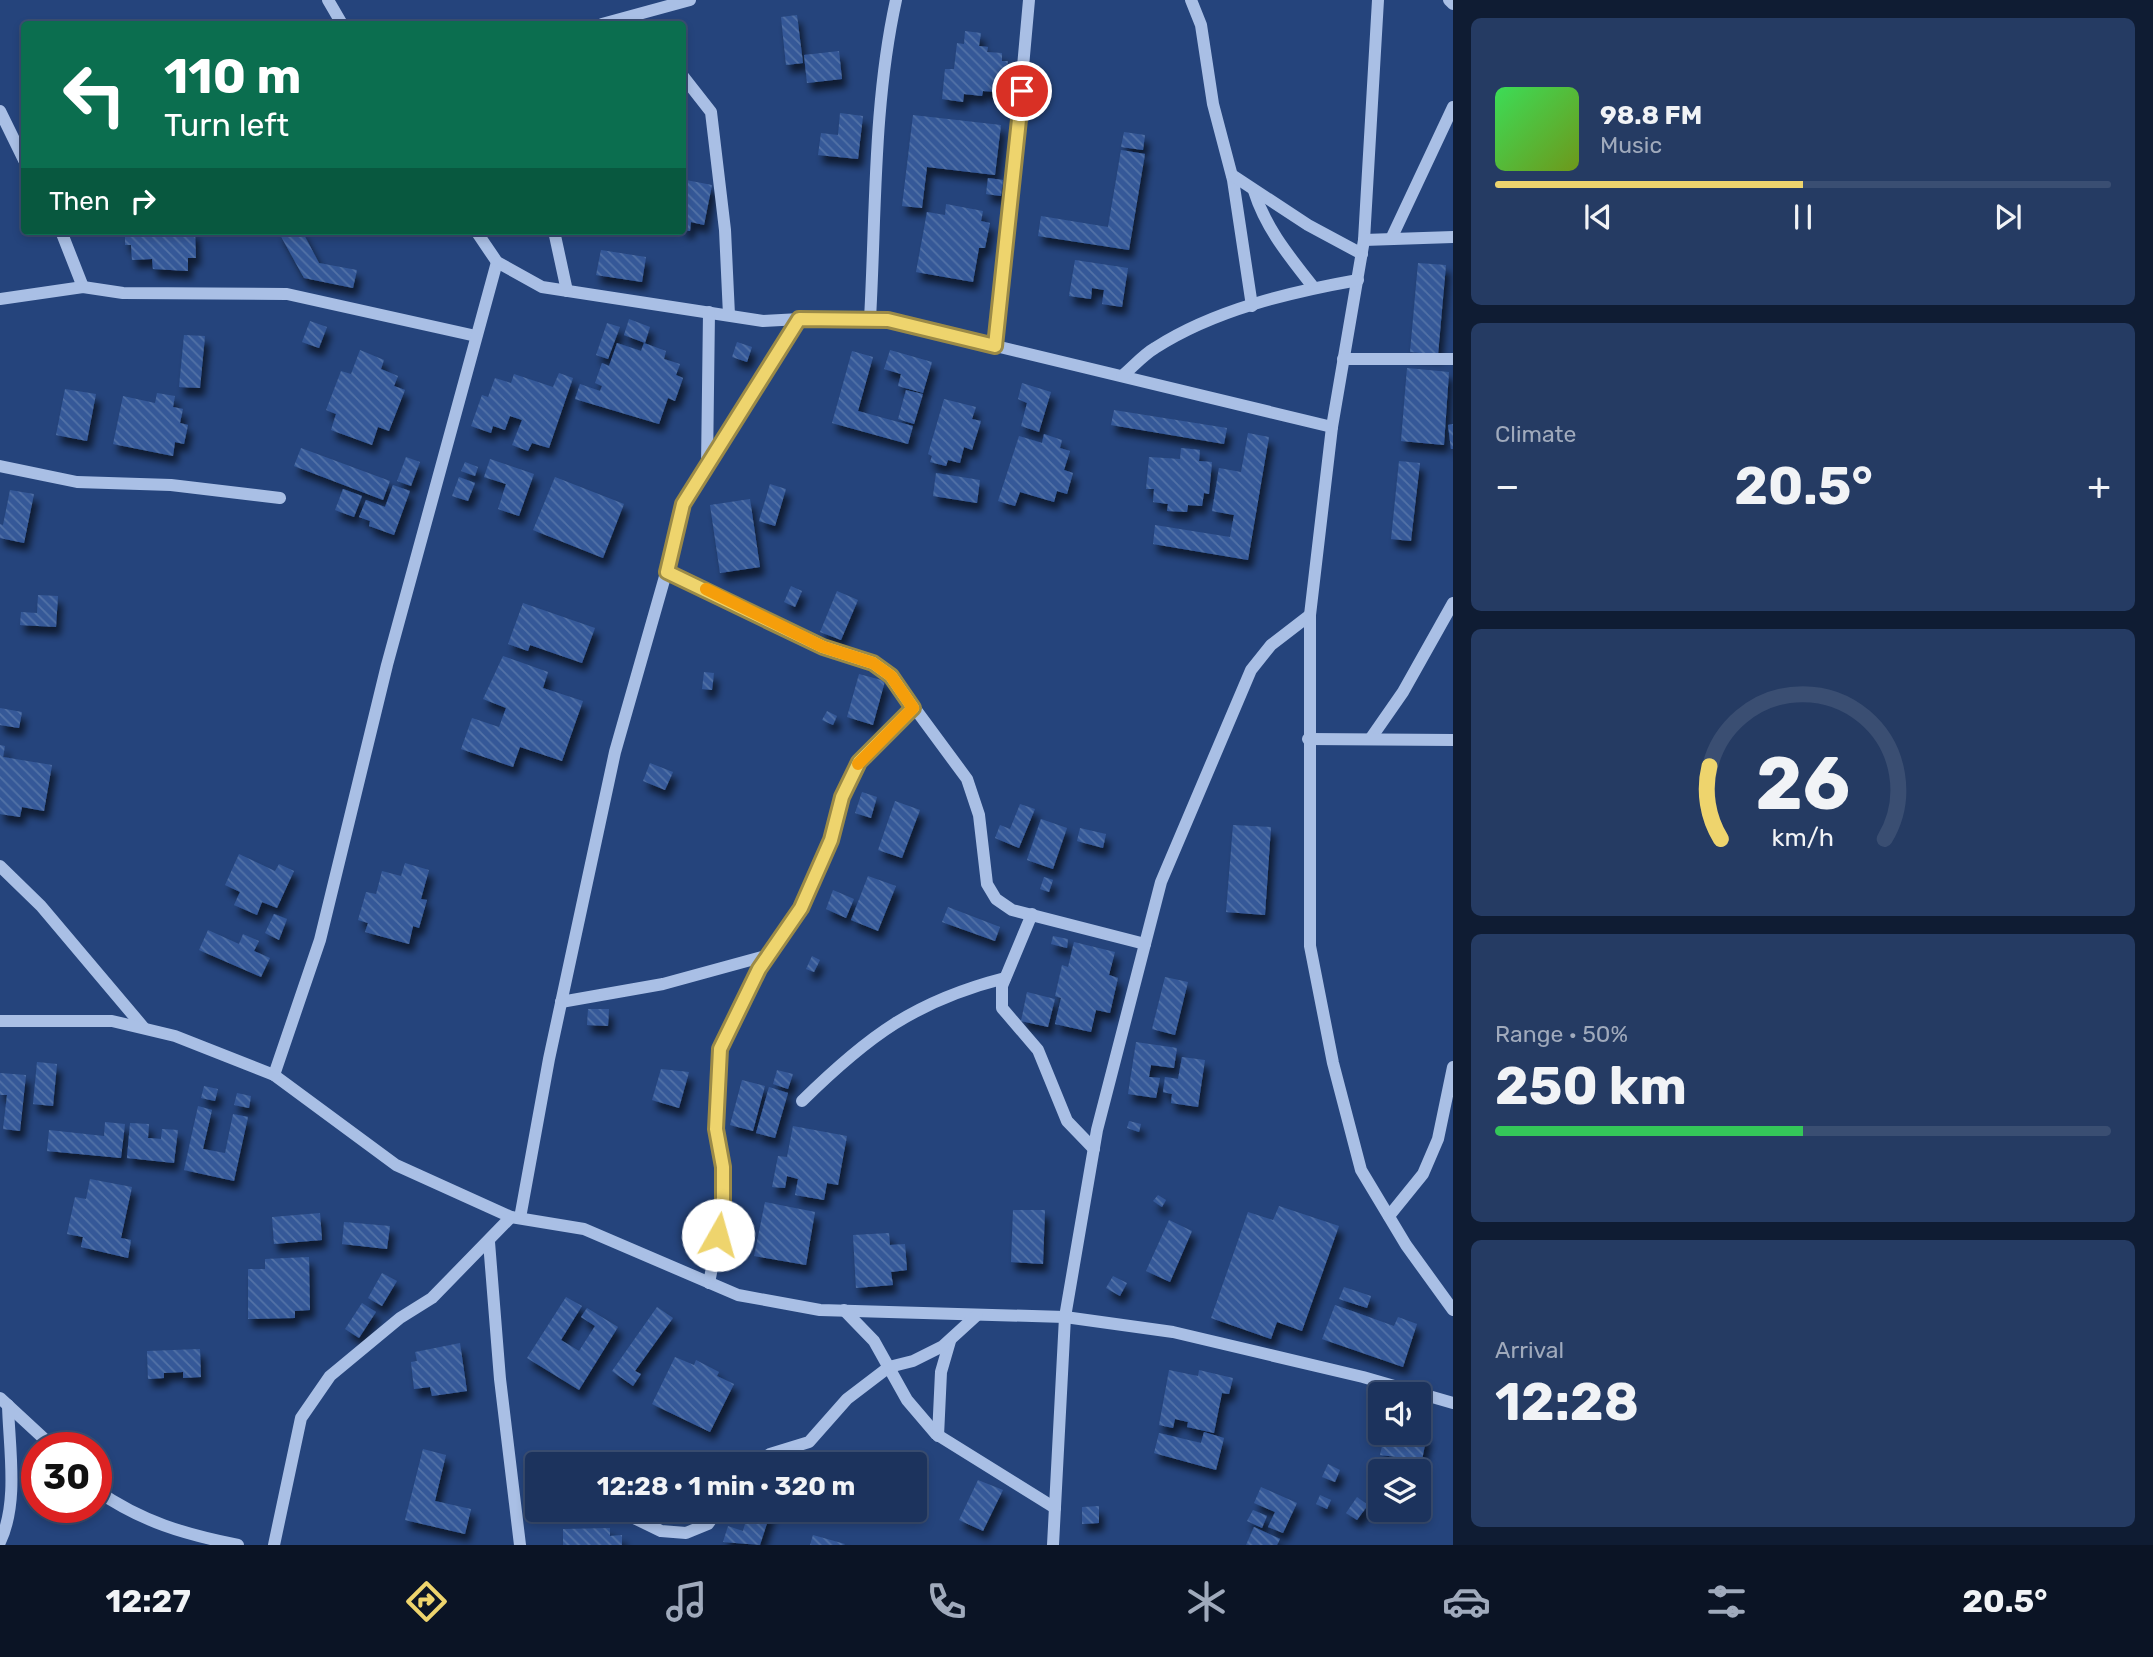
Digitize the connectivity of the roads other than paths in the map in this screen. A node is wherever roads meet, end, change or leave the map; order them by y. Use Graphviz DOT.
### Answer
graph roads {
  1 [pos="328,0"];
  2 [pos="690,0"];
  3 [pos="897,0"];
  4 [pos="1029,0"];
  5 [pos="1191,0"];
  6 [pos="1378,0"];
  7 [pos="1449,0"];
  8 [pos="1453,4"];
  9 [pos="340,21"];
  10 [pos="633,21"];
  11 [pos="686,80"];
  12 [pos="1453,107"];
  13 [pos="0,111"];
  14 [pos="21,154"];
  15 [pos="1232,175"];
  16 [pos="1254,191"];
  17 [pos="63,235"];
  18 [pos="479,235"];
  19 [pos="555,235"];
  20 [pos="1453,237"];
  21 [pos="1391,239"];
  22 [pos="1364,240"];
  23 [pos="1362,254"];
  24 [pos="497,262"];
  25 [pos="1358,279"];
  26 [pos="83,287"];
  27 [pos="1314,288"];
  28 [pos="567,291"];
  29 [pos="0,299"];
  30 [pos="1252,306"];
  31 [pos="709,312"];
  32 [pos="729,315"];
  33 [pos="799,319"];
  34 [pos="870,319"];
  35 [pos="476,337"];
  36 [pos="995,346"];
  37 [pos="1343,359"];
  38 [pos="1453,359"];
  39 [pos="1122,376"];
  40 [pos="1332,427"];
  41 [pos="0,466"];
  42 [pos="707,467"];
  43 [pos="280,498"];
  44 [pos="667,572"];
  45 [pos="1453,603"];
  46 [pos="1310,615"];
  47 [pos="913,708"];
  48 [pos="1371,738"];
  49 [pos="1308,740"];
  50 [pos="1453,740"];
  51 [pos="0,866"];
  52 [pos="1032,914"];
  53 [pos="1145,944"];
  54 [pos="769,954"];
  55 [pos="1005,978"];
  56 [pos="561,1002"];
  57 [pos="0,1021"];
  58 [pos="145,1029"];
  59 [pos="1453,1067"];
  60 [pos="274,1075"];
  61 [pos="802,1101"];
  62 [pos="1094,1149"];
  63 [pos="1389,1216"];
  64 [pos="516,1218"];
  65 [pos="489,1242"];
  66 [pos="709,1283"];
  67 [pos="844,1310"];
  68 [pos="1453,1311"];
  69 [pos="977,1315"];
  70 [pos="1065,1317"];
  71 [pos="950,1341"];
  72 [pos="889,1367"];
  73 [pos="4,1402"];
  74 [pos="1453,1403"];
  75 [pos="37,1432"];
  76 [pos="938,1436"];
  77 [pos="776,1452"];
  78 [pos="112,1501"];
  79 [pos="516,1508"];
  80 [pos="1055,1508"];
  81 [pos="525,1509"];
  82 [pos="642,1522"];
  83 [pos="709,1522"];
  84 [pos="0,1542"];
  85 [pos="239,1545"];
  86 [pos="274,1545"];
  87 [pos="520,1545"];
  88 [pos="1054,1545"];
  1 -- 9 [label="street"];
  2 -- 10 [label="street"];
  3 -- 34 [label="street"];
  4 -- 36 [label="street"];
  5 -- 15 [label="street"];
  6 -- 22 [label="street"];
  7 -- 8 [label="street"];
  11 -- 32 [label="street"];
  12 -- 21 [label="street"];
  13 -- 14 [label="street"];
  15 -- 16 [label="street"];
  15 -- 30 [label="street"];
  16 -- 23 [label="street"];
  16 -- 27 [label="street"];
  17 -- 26 [label="street"];
  18 -- 24 [label="street"];
  19 -- 28 [label="street"];
  20 -- 21 [label="street"];
  21 -- 22 [label="street"];
  22 -- 23 [label="street"];
  23 -- 25 [label="street"];
  24 -- 28 [label="street"];
  24 -- 35 [label="street"];
  25 -- 27 [label="street"];
  25 -- 37 [label="street"];
  26 -- 29 [label="street"];
  26 -- 35 [label="street"];
  27 -- 30 [label="street"];
  28 -- 31 [label="street"];
  30 -- 39 [label="street"];
  31 -- 32 [label="street"];
  31 -- 42 [label="street"];
  32 -- 33 [label="street"];
  33 -- 34 [label="street"];
  33 -- 42 [label="street"];
  34 -- 36 [label="street"];
  35 -- 60 [label="street"];
  36 -- 39 [label="street"];
  37 -- 38 [label="street"];
  37 -- 40 [label="street"];
  39 -- 40 [label="street"];
  40 -- 46 [label="street"];
  41 -- 43 [label="street"];
  42 -- 44 [label="street"];
  44 -- 47 [label="street"];
  44 -- 56 [label="street"];
  45 -- 48 [label="street"];
  46 -- 49 [label="street"];
  46 -- 53 [label="street"];
  47 -- 52 [label="street"];
  47 -- 54 [label="street"];
  48 -- 49 [label="street"];
  48 -- 50 [label="street"];
  49 -- 63 [label="street"];
  51 -- 58 [label="street"];
  52 -- 53 [label="street"];
  52 -- 55 [label="street"];
  53 -- 62 [label="street"];
  54 -- 56 [label="street"];
  54 -- 66 [label="street"];
  55 -- 61 [label="street"];
  55 -- 62 [label="street"];
  56 -- 64 [label="street"];
  57 -- 58 [label="street"];
  58 -- 60 [label="street"];
  59 -- 63 [label="street"];
  60 -- 64 [label="street"];
  62 -- 70 [label="street"];
  63 -- 68 [label="street"];
  64 -- 65 [label="street"];
  64 -- 66 [label="street"];
  65 -- 79 [label="street"];
  65 -- 86 [label="street"];
  66 -- 67 [label="street"];
  67 -- 69 [label="street"];
  67 -- 72 [label="street"];
  69 -- 70 [label="street"];
  69 -- 71 [label="street"];
  70 -- 74 [label="street"];
  70 -- 80 [label="street"];
  71 -- 72 [label="street"];
  71 -- 76 [label="street"];
  72 -- 76 [label="street"];
  72 -- 77 [label="street"];
  73 -- 75 [label="street"];
  73 -- 84 [label="street"];
  76 -- 80 [label="street"];
  78 -- 85 [label="street"];
  79 -- 81 [label="street"];
  79 -- 87 [label="street"];
  80 -- 88 [label="street"];
  82 -- 83 [label="street"];
}
